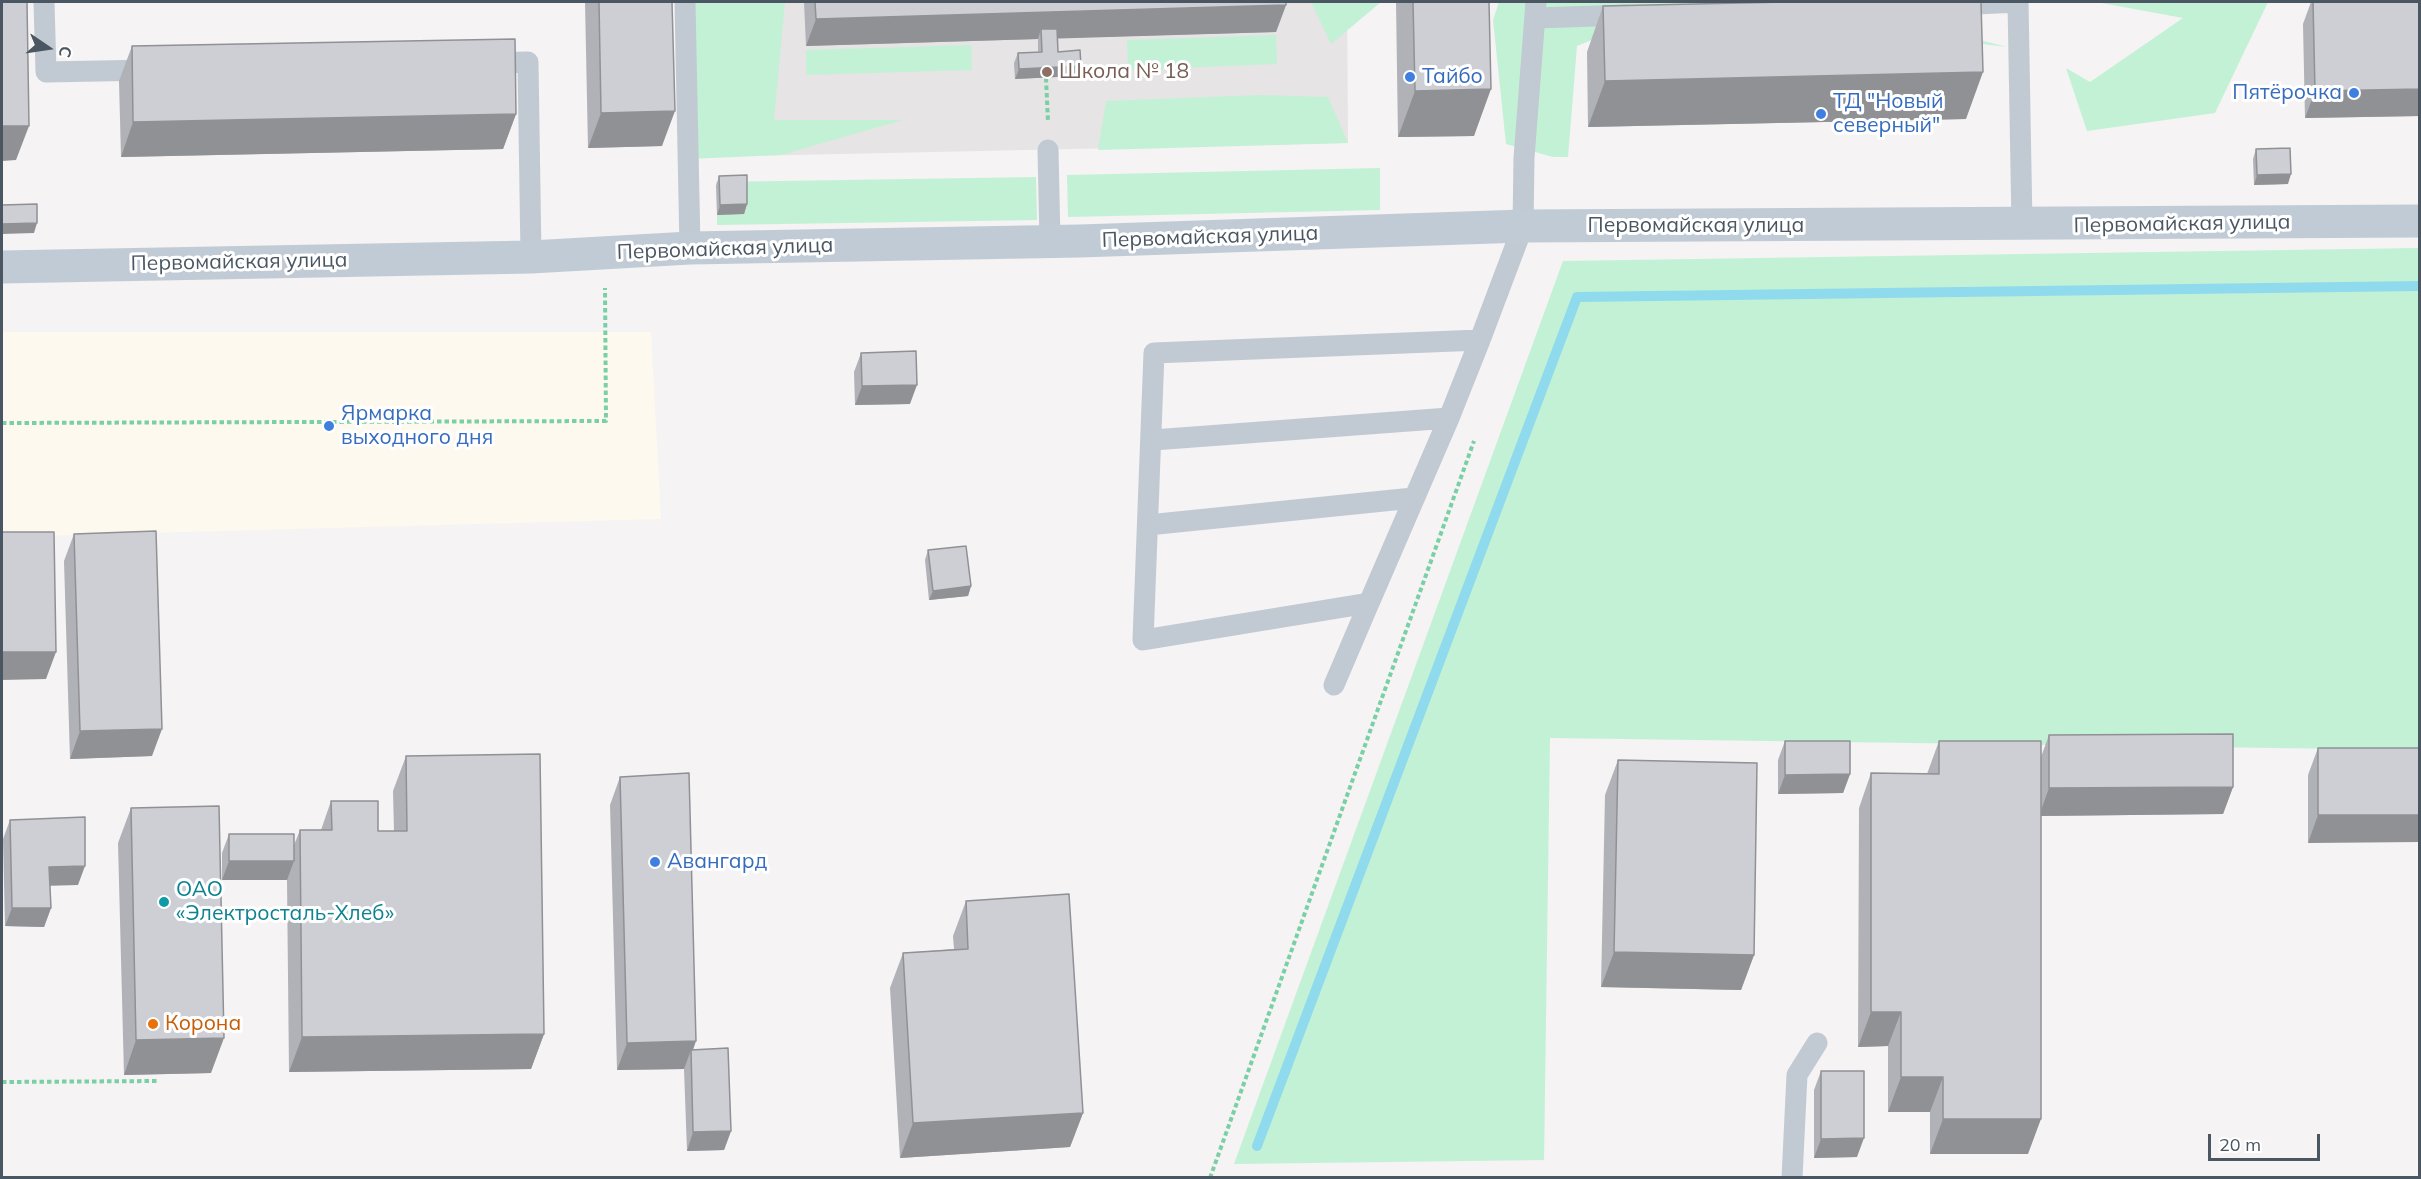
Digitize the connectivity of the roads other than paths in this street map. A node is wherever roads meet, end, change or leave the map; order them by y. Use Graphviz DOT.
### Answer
graph roads {
  1 [pos="44,2"];
  2 [pos="685,2"];
  3 [pos="2019,2"];
  4 [pos="1940,5"];
  5 [pos="1536,10"];
  6 [pos="1644,15"];
  7 [pos="469,63"];
  8 [pos="176,69"];
  9 [pos="1048,150"];
  10 [pos="2420,222"];
  11 [pos="2022,225"];
  12 [pos="1523,226"];
  13 [pos="1050,242"];
  14 [pos="690,248"];
  15 [pos="531,257"];
  16 [pos="2,267"];
  17 [pos="1480,340"];
  18 [pos="1449,418"];
  19 [pos="1152,440"];
  20 [pos="1413,498"];
  21 [pos="1148,525"];
  22 [pos="1369,603"];
  23 [pos="1334,686"];
  24 [pos="1817,1043"];
  25 [pos="1792,1178"];
  1 -- 8 [label="lane"];
  2 -- 14 [label="lane"];
  3 -- 4 [label="lane"];
  3 -- 11 [label="lane"];
  5 -- 6 [label="lane"];
  5 -- 12 [label="lane"];
  7 -- 15 [label="lane"];
  9 -- 13 [label="lane"];
  10 -- 11 [label="street, Первомайская улица"];
  11 -- 12 [label="street, Первомайская улица"];
  12 -- 13 [label="street, Первомайская улица"];
  12 -- 17 [label="lane"];
  13 -- 14 [label="street, Первомайская улица"];
  14 -- 15 [label="street, Первомайская улица"];
  15 -- 16 [label="street, Первомайская улица"];
  17 -- 18 [label="lane"];
  17 -- 19 [label="lane"];
  18 -- 19 [label="lane"];
  18 -- 20 [label="lane"];
  19 -- 21 [label="lane"];
  20 -- 21 [label="lane"];
  20 -- 22 [label="lane"];
  21 -- 22 [label="lane"];
  22 -- 23 [label="lane"];
  24 -- 25 [label="lane"];
}
